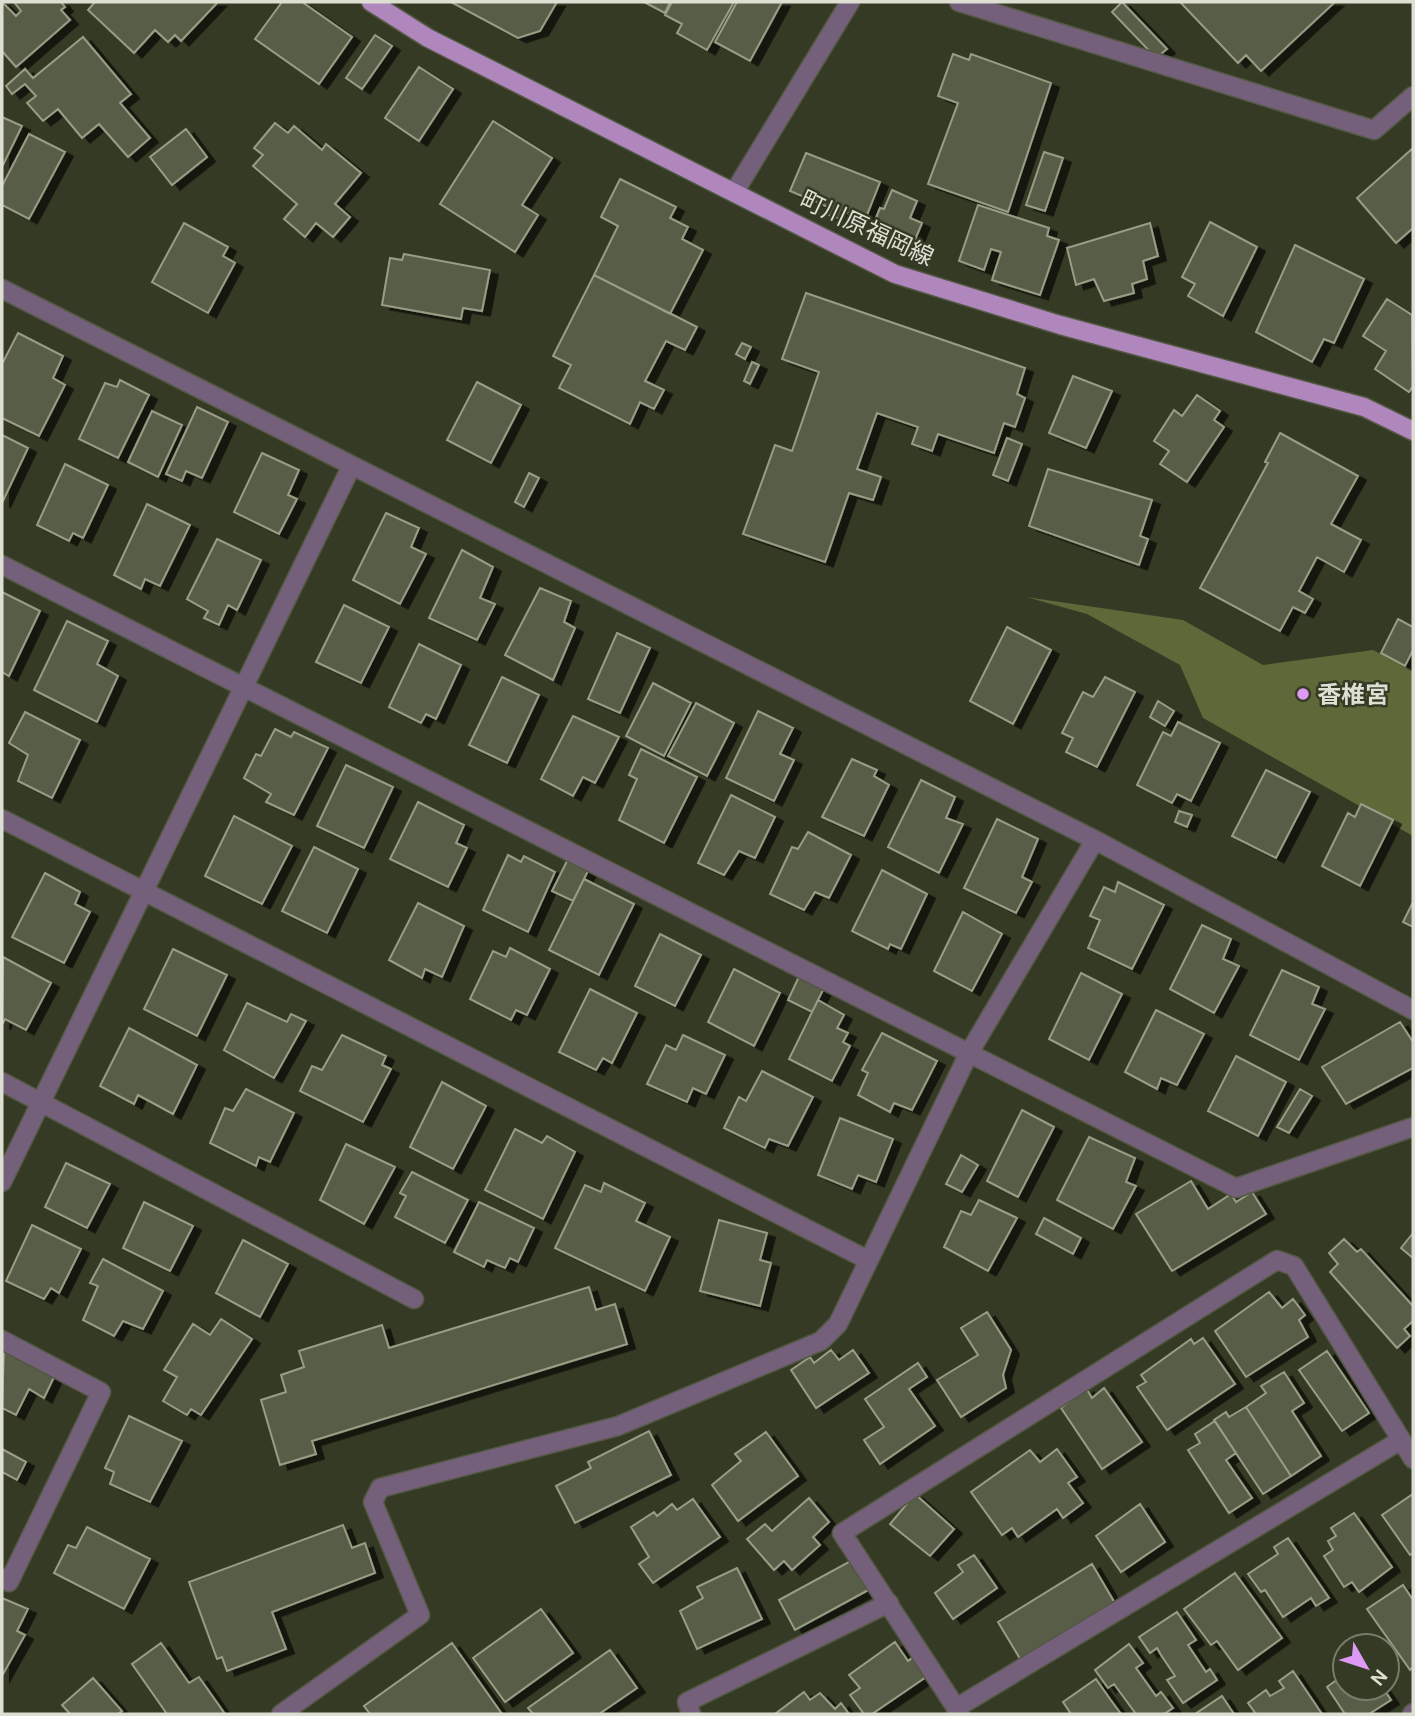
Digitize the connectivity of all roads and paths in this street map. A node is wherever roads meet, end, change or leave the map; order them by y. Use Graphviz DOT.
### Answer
graph roads {
  1 [pos="371,2"];
  2 [pos="850,2"];
  3 [pos="958,2"];
  4 [pos="1413,96"];
  5 [pos="735,191"];
  6 [pos="2,289"];
  7 [pos="1413,431"];
  8 [pos="351,467"];
  9 [pos="2,565"];
  10 [pos="245,687"];
  11 [pos="2,820"];
  12 [pos="1095,840"];
  13 [pos="145,894"];
  14 [pos="1413,1010"];
  15 [pos="969,1053"];
  16 [pos="2,1082"];
  17 [pos="41,1102"];
  18 [pos="1413,1127"];
  19 [pos="2,1182"];
  20 [pos="868,1259"];
  21 [pos="414,1299"];
  22 [pos="2,1340"];
  23 [pos="1401,1440"];
  24 [pos="1413,1459"];
  25 [pos="2,1578"];
  26 [pos="888,1603"];
  27 [pos="958,1711"];
  28 [pos="281,1714"];
  29 [pos="691,1714"];
  1 -- 5 [label="main road, 町川原福岡線"];
  2 -- 5 [label="street"];
  3 -- 4 [label="street"];
  5 -- 7 [label="main road, 町川原福岡線"];
  6 -- 8 [label="street"];
  8 -- 10 [label="street"];
  8 -- 12 [label="street"];
  9 -- 10 [label="street"];
  10 -- 13 [label="street"];
  10 -- 15 [label="street"];
  11 -- 13 [label="street"];
  12 -- 14 [label="street"];
  12 -- 15 [label="street"];
  13 -- 17 [label="street"];
  13 -- 20 [label="street"];
  15 -- 18 [label="street"];
  15 -- 20 [label="street"];
  16 -- 17 [label="street"];
  17 -- 19 [label="street"];
  17 -- 21 [label="street"];
  20 -- 28 [label="street"];
  22 -- 25 [label="street"];
  23 -- 24 [label="street"];
  23 -- 26 [label="street"];
  23 -- 27 [label="street"];
  26 -- 27 [label="street"];
  26 -- 29 [label="street"];
}
